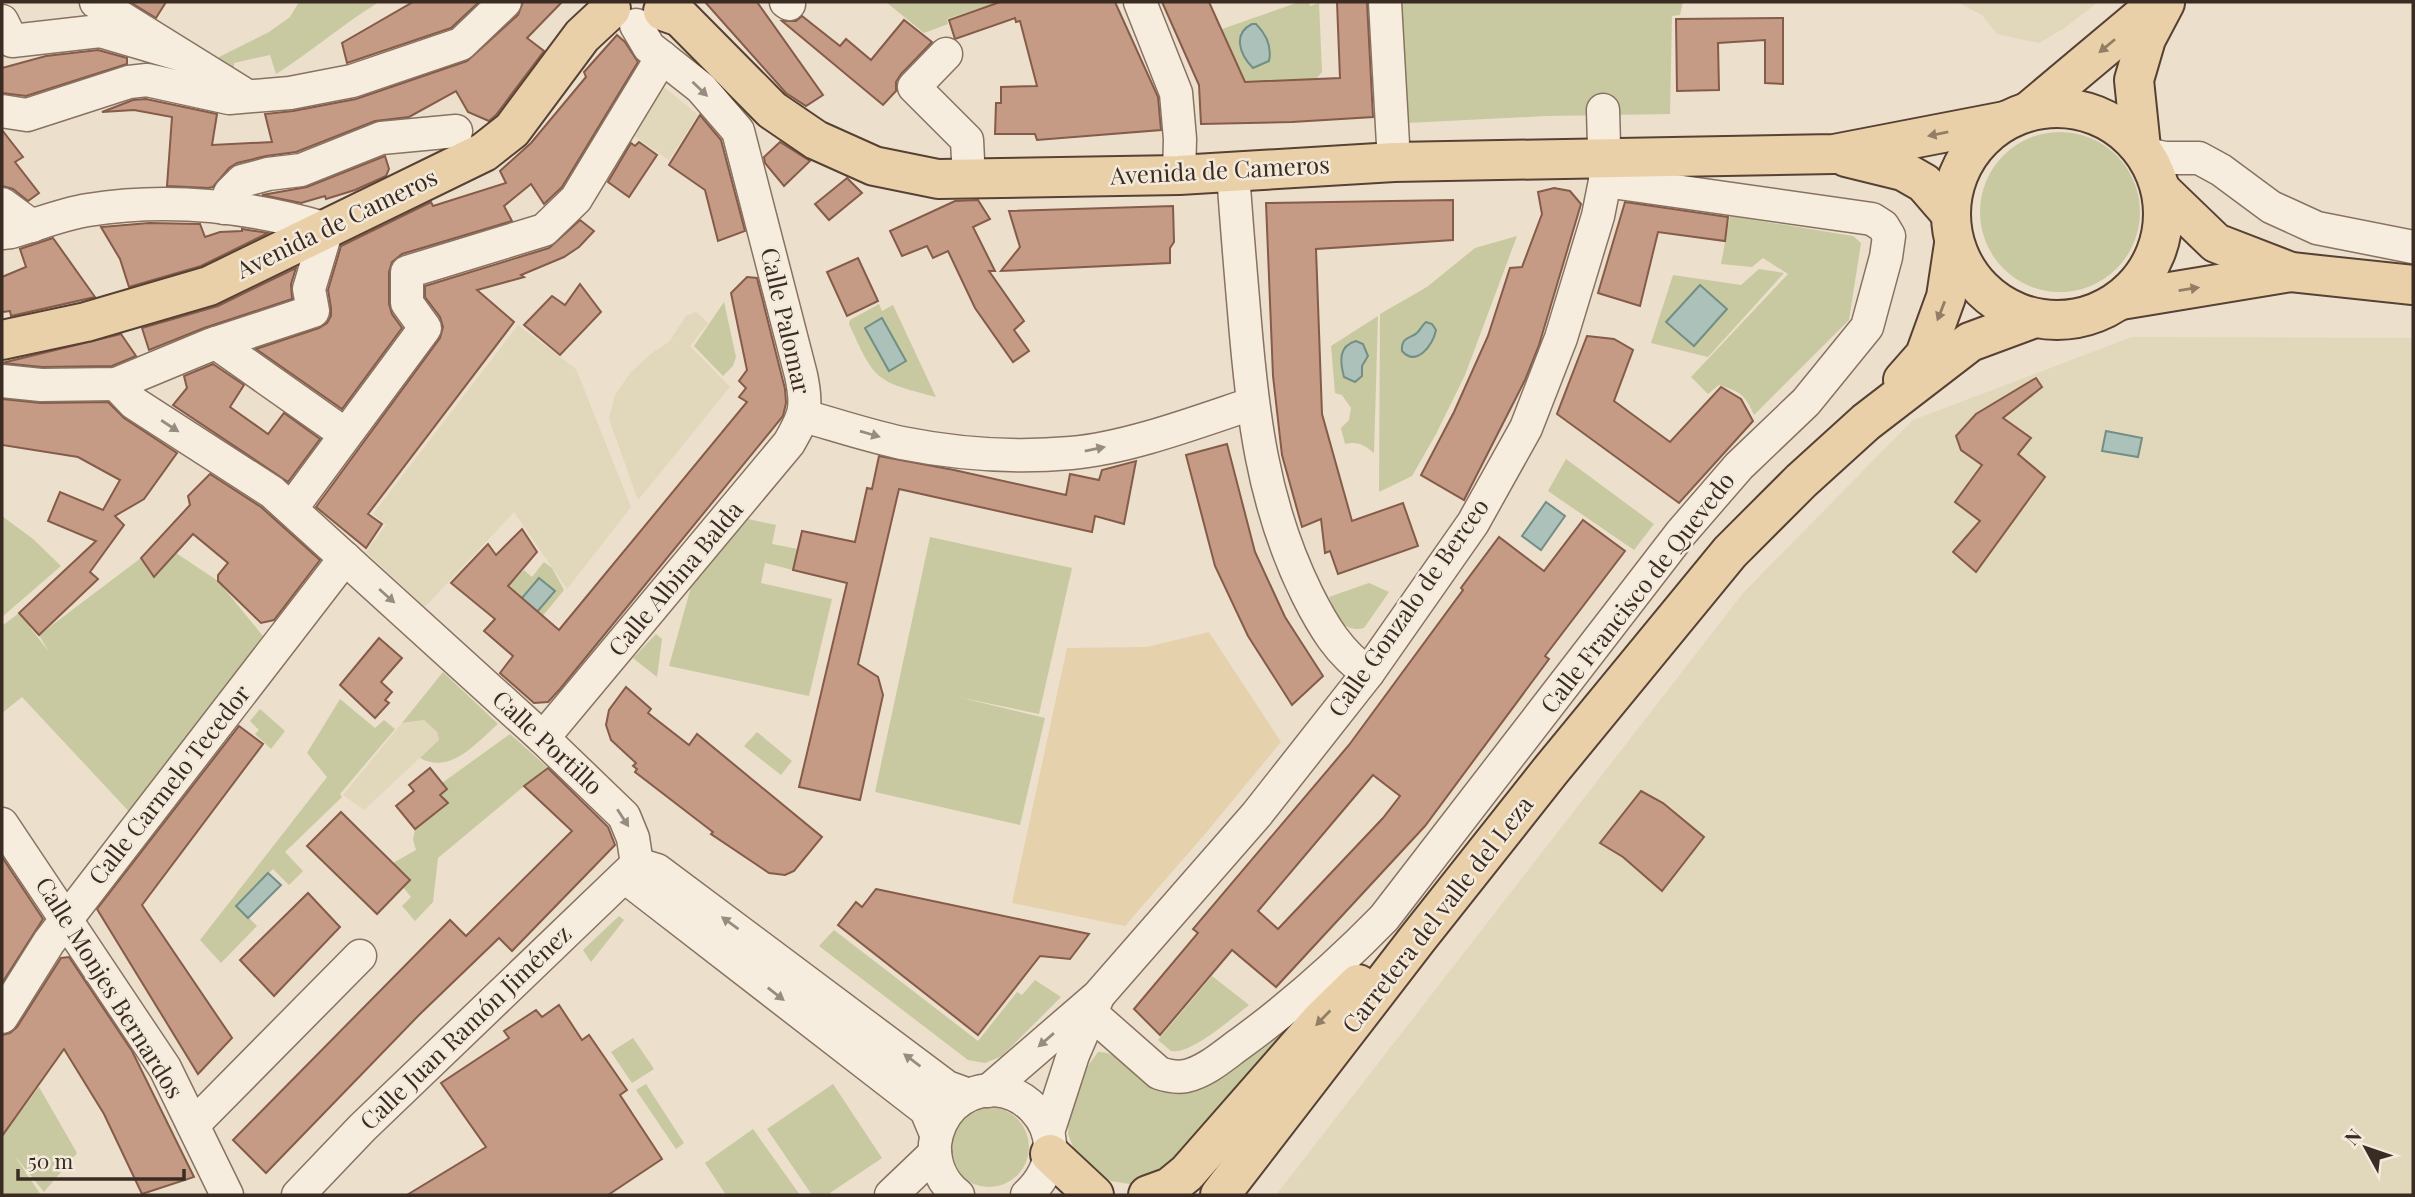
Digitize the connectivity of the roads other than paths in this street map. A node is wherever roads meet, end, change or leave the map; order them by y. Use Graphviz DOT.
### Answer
graph roads {
  1 [pos="96,2"];
  2 [pos="505,2"];
  3 [pos="1140,2"];
  4 [pos="1385,2"];
  5 [pos="2159,2"];
  6 [pos="2166,2"];
  7 [pos="637,9"];
  8 [pos="2,21"];
  9 [pos="178,54"];
  10 [pos="946,54"];
  11 [pos="662,57"];
  12 [pos="248,96"];
  13 [pos="1603,110"];
  14 [pos="2,111"];
  15 [pos="2017,116"];
  16 [pos="456,131"];
  17 [pos="2144,151"];
  18 [pos="1834,154"];
  19 [pos="1394,162"];
  20 [pos="1605,169"];
  21 [pos="1233,172"];
  22 [pos="1179,175"];
  23 [pos="969,180"];
  24 [pos="2161,190"];
  25 [pos="2,204"];
  26 [pos="224,215"];
  27 [pos="298,221"];
  28 [pos="1952,229"];
  29 [pos="17,230"];
  30 [pos="2413,247"];
  31 [pos="2291,272"];
  32 [pos="2413,285"];
  33 [pos="2121,300"];
  34 [pos="2032,318"];
  35 [pos="2,340"];
  36 [pos="216,343"];
  37 [pos="2,381"];
  38 [pos="116,384"];
  39 [pos="1251,404"];
  40 [pos="804,416"];
  41 [pos="1866,422"];
  42 [pos="345,434"];
  43 [pos="290,509"];
  44 [pos="345,558"];
  45 [pos="1661,638"];
  46 [pos="1368,673"];
  47 [pos="543,738"];
  48 [pos="1551,770"];
  49 [pos="2,824"];
  50 [pos="631,871"];
  51 [pos="68,920"];
  52 [pos="360,956"];
  53 [pos="1095,1005"];
  54 [pos="2,1017"];
  55 [pos="1125,1044"];
  56 [pos="1073,1055"];
  57 [pos="1344,1070"];
  58 [pos="978,1093"];
  59 [pos="193,1125"];
  60 [pos="935,1143"];
  61 [pos="1049,1143"];
  62 [pos="1097,1192"];
  63 [pos="227,1195"];
  64 [pos="298,1195"];
  65 [pos="891,1195"];
  66 [pos="958,1195"];
  67 [pos="1027,1195"];
  68 [pos="1148,1195"];
  69 [pos="1220,1195"];
  70 [pos="1233,1195"];
  71 [pos="1248,1195"];
  1 -- 9 [label="street"];
  2 -- 12 [label="street"];
  3 -- 22 [label="street"];
  4 -- 19 [label="street"];
  5 -- 15 [label="main road, one-way"];
  6 -- 17 [label="main road"];
  7 -- 11 [label="street, Calle Palomar"];
  7 -- 23 [label="main road, Avenida de Cameros"];
  7 -- 27 [label="main road, Avenida de Cameros"];
  8 -- 9 [label="street"];
  9 -- 12 [label="street"];
  10 -- 23 [label="street"];
  11 -- 40 [label="street, Calle Palomar, one-way"];
  11 -- 42 [label="street"];
  12 -- 14 [label="street"];
  13 -- 20 [label="street, Calle Gonzalo de Berceo"];
  15 -- 17 [label="main road"];
  15 -- 18 [label="main road, one-way"];
  15 -- 28 [label="main road"];
  16 -- 26 [label="street"];
  17 -- 24 [label="main road"];
  17 -- 30 [label="street"];
  18 -- 20 [label="main road, Avenida de Cameros"];
  18 -- 28 [label="main road"];
  19 -- 20 [label="main road, Avenida de Cameros"];
  19 -- 21 [label="main road, Avenida de Cameros"];
  20 -- 46 [label="street, Calle Gonzalo de Berceo"];
  20 -- 55 [label="street, Calle Francisco de Quevedo"];
  21 -- 22 [label="main road, Avenida de Cameros"];
  21 -- 39 [label="street"];
  22 -- 23 [label="main road, Avenida de Cameros"];
  24 -- 31 [label="main road"];
  24 -- 33 [label="main road"];
  25 -- 29 [label="street"];
  26 -- 27 [label="street"];
  26 -- 29 [label="street"];
  27 -- 35 [label="main road, Avenida de Cameros"];
  27 -- 36 [label="street"];
  28 -- 34 [label="main road"];
  28 -- 41 [label="main road, Carretera del valle del Leza, one-way"];
  31 -- 32 [label="main road"];
  33 -- 31 [label="main road, one-way"];
  33 -- 34 [label="main road"];
  34 -- 41 [label="main road, Carretera del valle del Leza"];
  36 -- 38 [label="street"];
  36 -- 42 [label="street"];
  37 -- 38 [label="street"];
  38 -- 43 [label="street, Calle Portillo, one-way"];
  40 -- 39 [label="street, Calle Palomar, one-way"];
  39 -- 46 [label="street"];
  40 -- 47 [label="street, Calle Albina Balda"];
  41 -- 45 [label="main road, Carretera del valle del Leza"];
  42 -- 43 [label="street"];
  43 -- 44 [label="street, Calle Portillo"];
  44 -- 47 [label="street, Calle Portillo, one-way"];
  44 -- 51 [label="street, Calle Carmelo Tecedor"];
  45 -- 48 [label="main road, Carretera del valle del Leza"];
  45 -- 57 [label="main road, Carretera del valle del Leza"];
  46 -- 53 [label="street, Calle Gonzalo de Berceo"];
  47 -- 50 [label="street, Calle Portillo, one-way"];
  48 -- 68 [label="main road, one-way"];
  48 -- 69 [label="main road, Carretera del valle del Leza"];
  49 -- 51 [label="street, Calle Monjes Bernardos"];
  58 -- 50 [label="street, one-way"];
  50 -- 60 [label="street, one-way"];
  50 -- 64 [label="street, Calle Juan Ramón Jiménez"];
  51 -- 54 [label="street, Calle Carmelo Tecedor"];
  51 -- 59 [label="street, Calle Monjes Bernardos"];
  52 -- 59 [label="street"];
  53 -- 55 [label="street, Calle Francisco de Quevedo"];
  53 -- 56 [label="street, Calle Gonzalo de Berceo"];
  53 -- 58 [label="street, Calle Gonzalo de Berceo, one-way"];
  55 -- 56 [label="street"];
  56 -- 61 [label="street, Calle Gonzalo de Berceo"];
  57 -- 70 [label="main road"];
  57 -- 71 [label="main road, Carretera del valle del Leza"];
  58 -- 60 [label="street, Calle Gonzalo de Berceo"];
  58 -- 61 [label="street"];
  59 -- 63 [label="street, Calle Monjes Bernardos"];
  60 -- 65 [label="street, Calle Gonzalo de Berceo"];
  60 -- 66 [label="street"];
  61 -- 62 [label="main road"];
  61 -- 67 [label="street, Calle Gonzalo de Berceo"];
}
